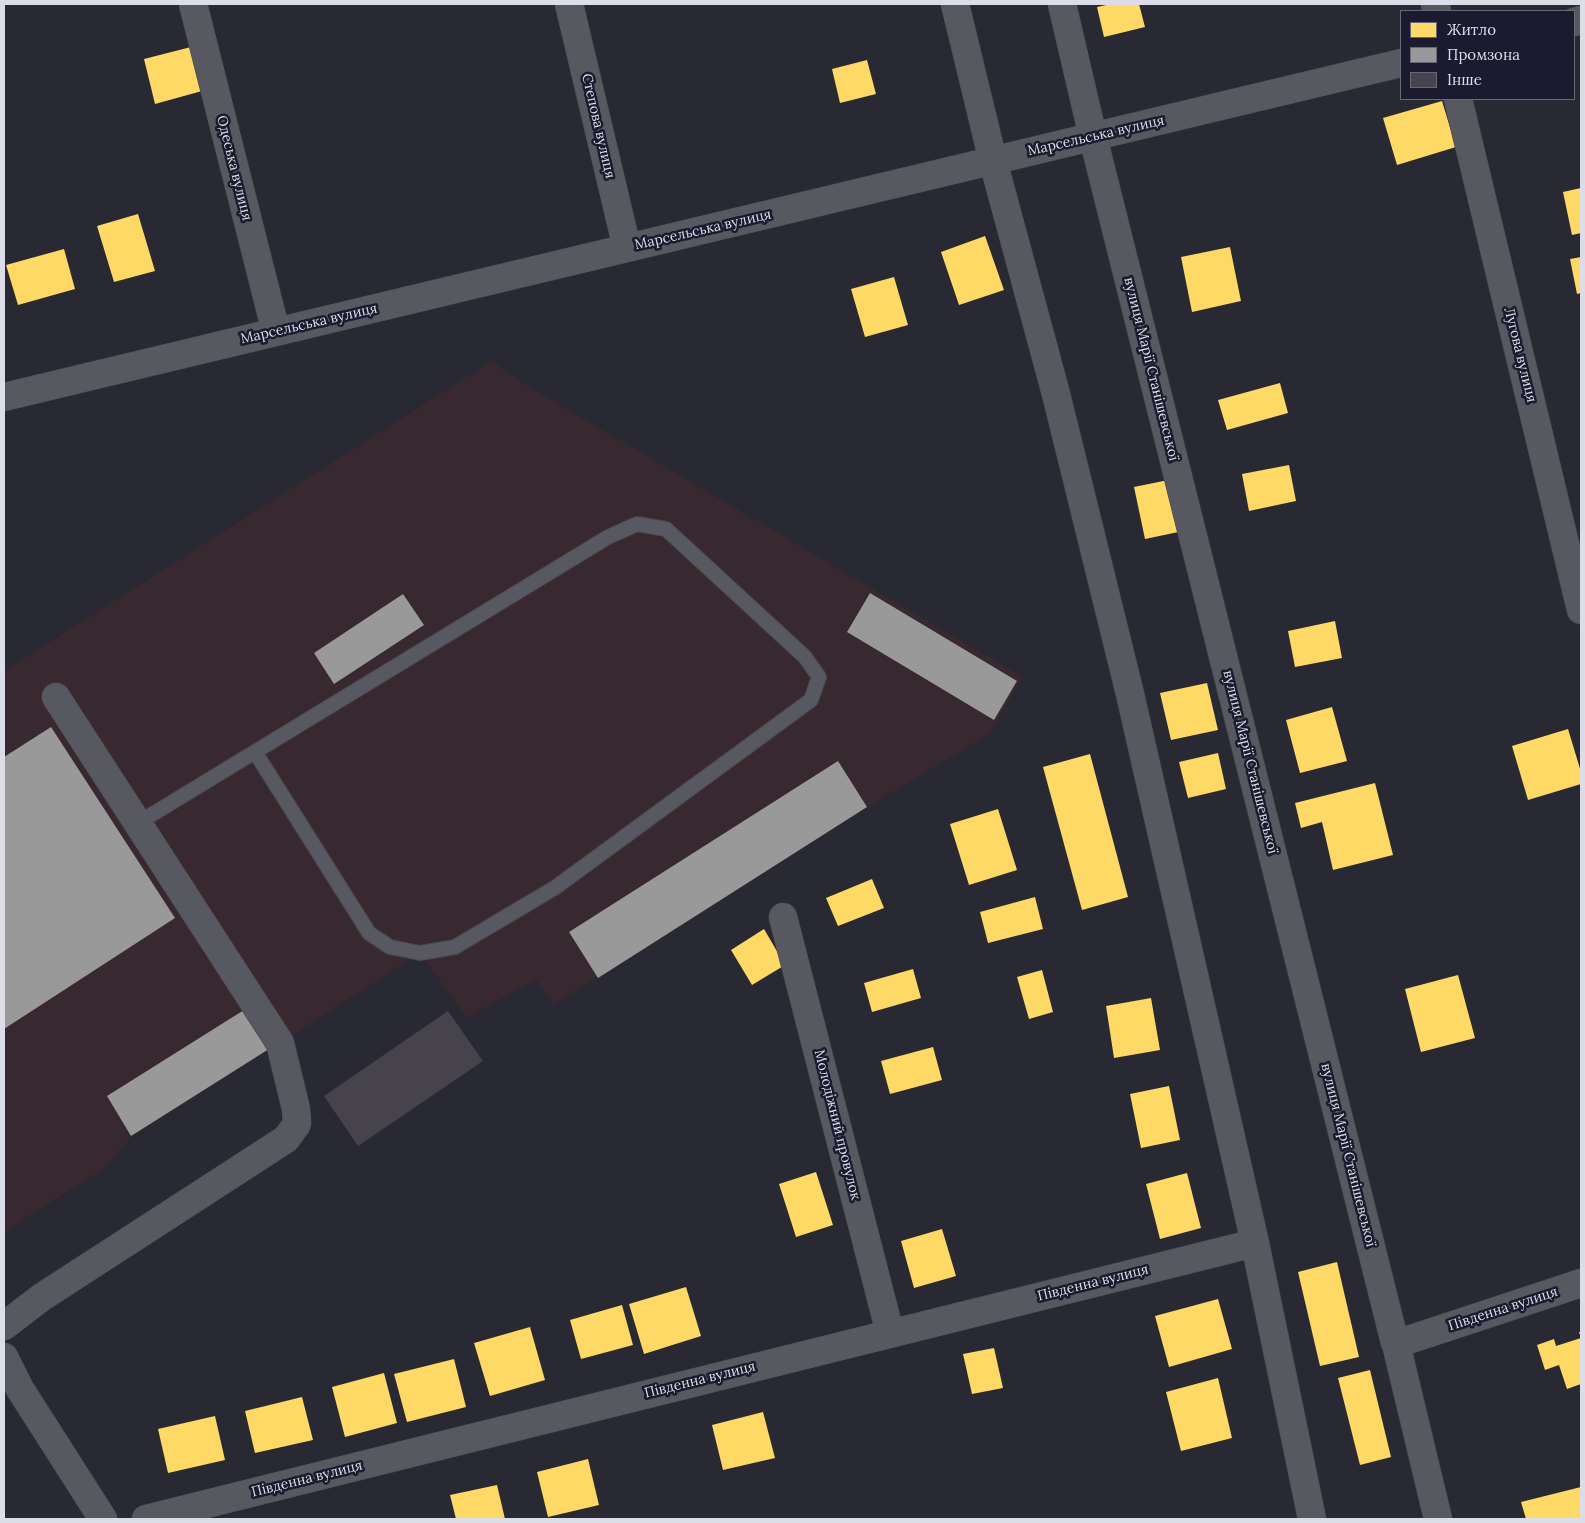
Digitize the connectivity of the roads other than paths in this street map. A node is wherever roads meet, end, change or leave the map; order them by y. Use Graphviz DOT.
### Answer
graph roads {
  1 [pos="193,4"];
  2 [pos="569,4"];
  3 [pos="955,4"];
  4 [pos="1062,4"];
  5 [pos="1400,63"];
  6 [pos="1458,100"];
  7 [pos="1093,137"];
  8 [pos="993,160"];
  9 [pos="627,248"];
  10 [pos="276,332"];
  11 [pos="4,397"];
  12 [pos="1581,610"];
  13 [pos="56,697"];
  14 [pos="255,752"];
  15 [pos="138,823"];
  16 [pos="783,917"];
  17 [pos="1255,1243"];
  18 [pos="1581,1283"];
  19 [pos="4,1326"];
  20 [pos="890,1333"];
  21 [pos="1396,1344"];
  22 [pos="4,1357"];
  23 [pos="103,1519"];
  24 [pos="146,1519"];
  25 [pos="1312,1519"];
  26 [pos="1438,1519"];
  1 -- 10 [label="street, Одеська вулиця"];
  2 -- 9 [label="street, Степова вулиця"];
  3 -- 8 [label="street"];
  4 -- 7 [label="street, вулиця Марії Станішевської"];
  5 -- 7 [label="street, Марсельська вулиця"];
  6 -- 12 [label="street, Лугова вулиця"];
  7 -- 8 [label="street, Марсельська вулиця"];
  7 -- 21 [label="street, вулиця Марії Станішевської"];
  8 -- 9 [label="street, Марсельська вулиця"];
  8 -- 17 [label="street"];
  9 -- 10 [label="street, Марсельська вулиця"];
  10 -- 11 [label="street, Марсельська вулиця"];
  13 -- 15 [label="street"];
  14 -- 14 [label="lane"];
  14 -- 15 [label="lane"];
  15 -- 19 [label="street"];
  16 -- 20 [label="street, Молодіжний провулок"];
  17 -- 20 [label="street, Південна вулиця"];
  17 -- 25 [label="street"];
  18 -- 21 [label="street, Південна вулиця"];
  20 -- 24 [label="street, Південна вулиця"];
  21 -- 26 [label="street, вулиця Марії Станішевської"];
  22 -- 23 [label="street"];
}
